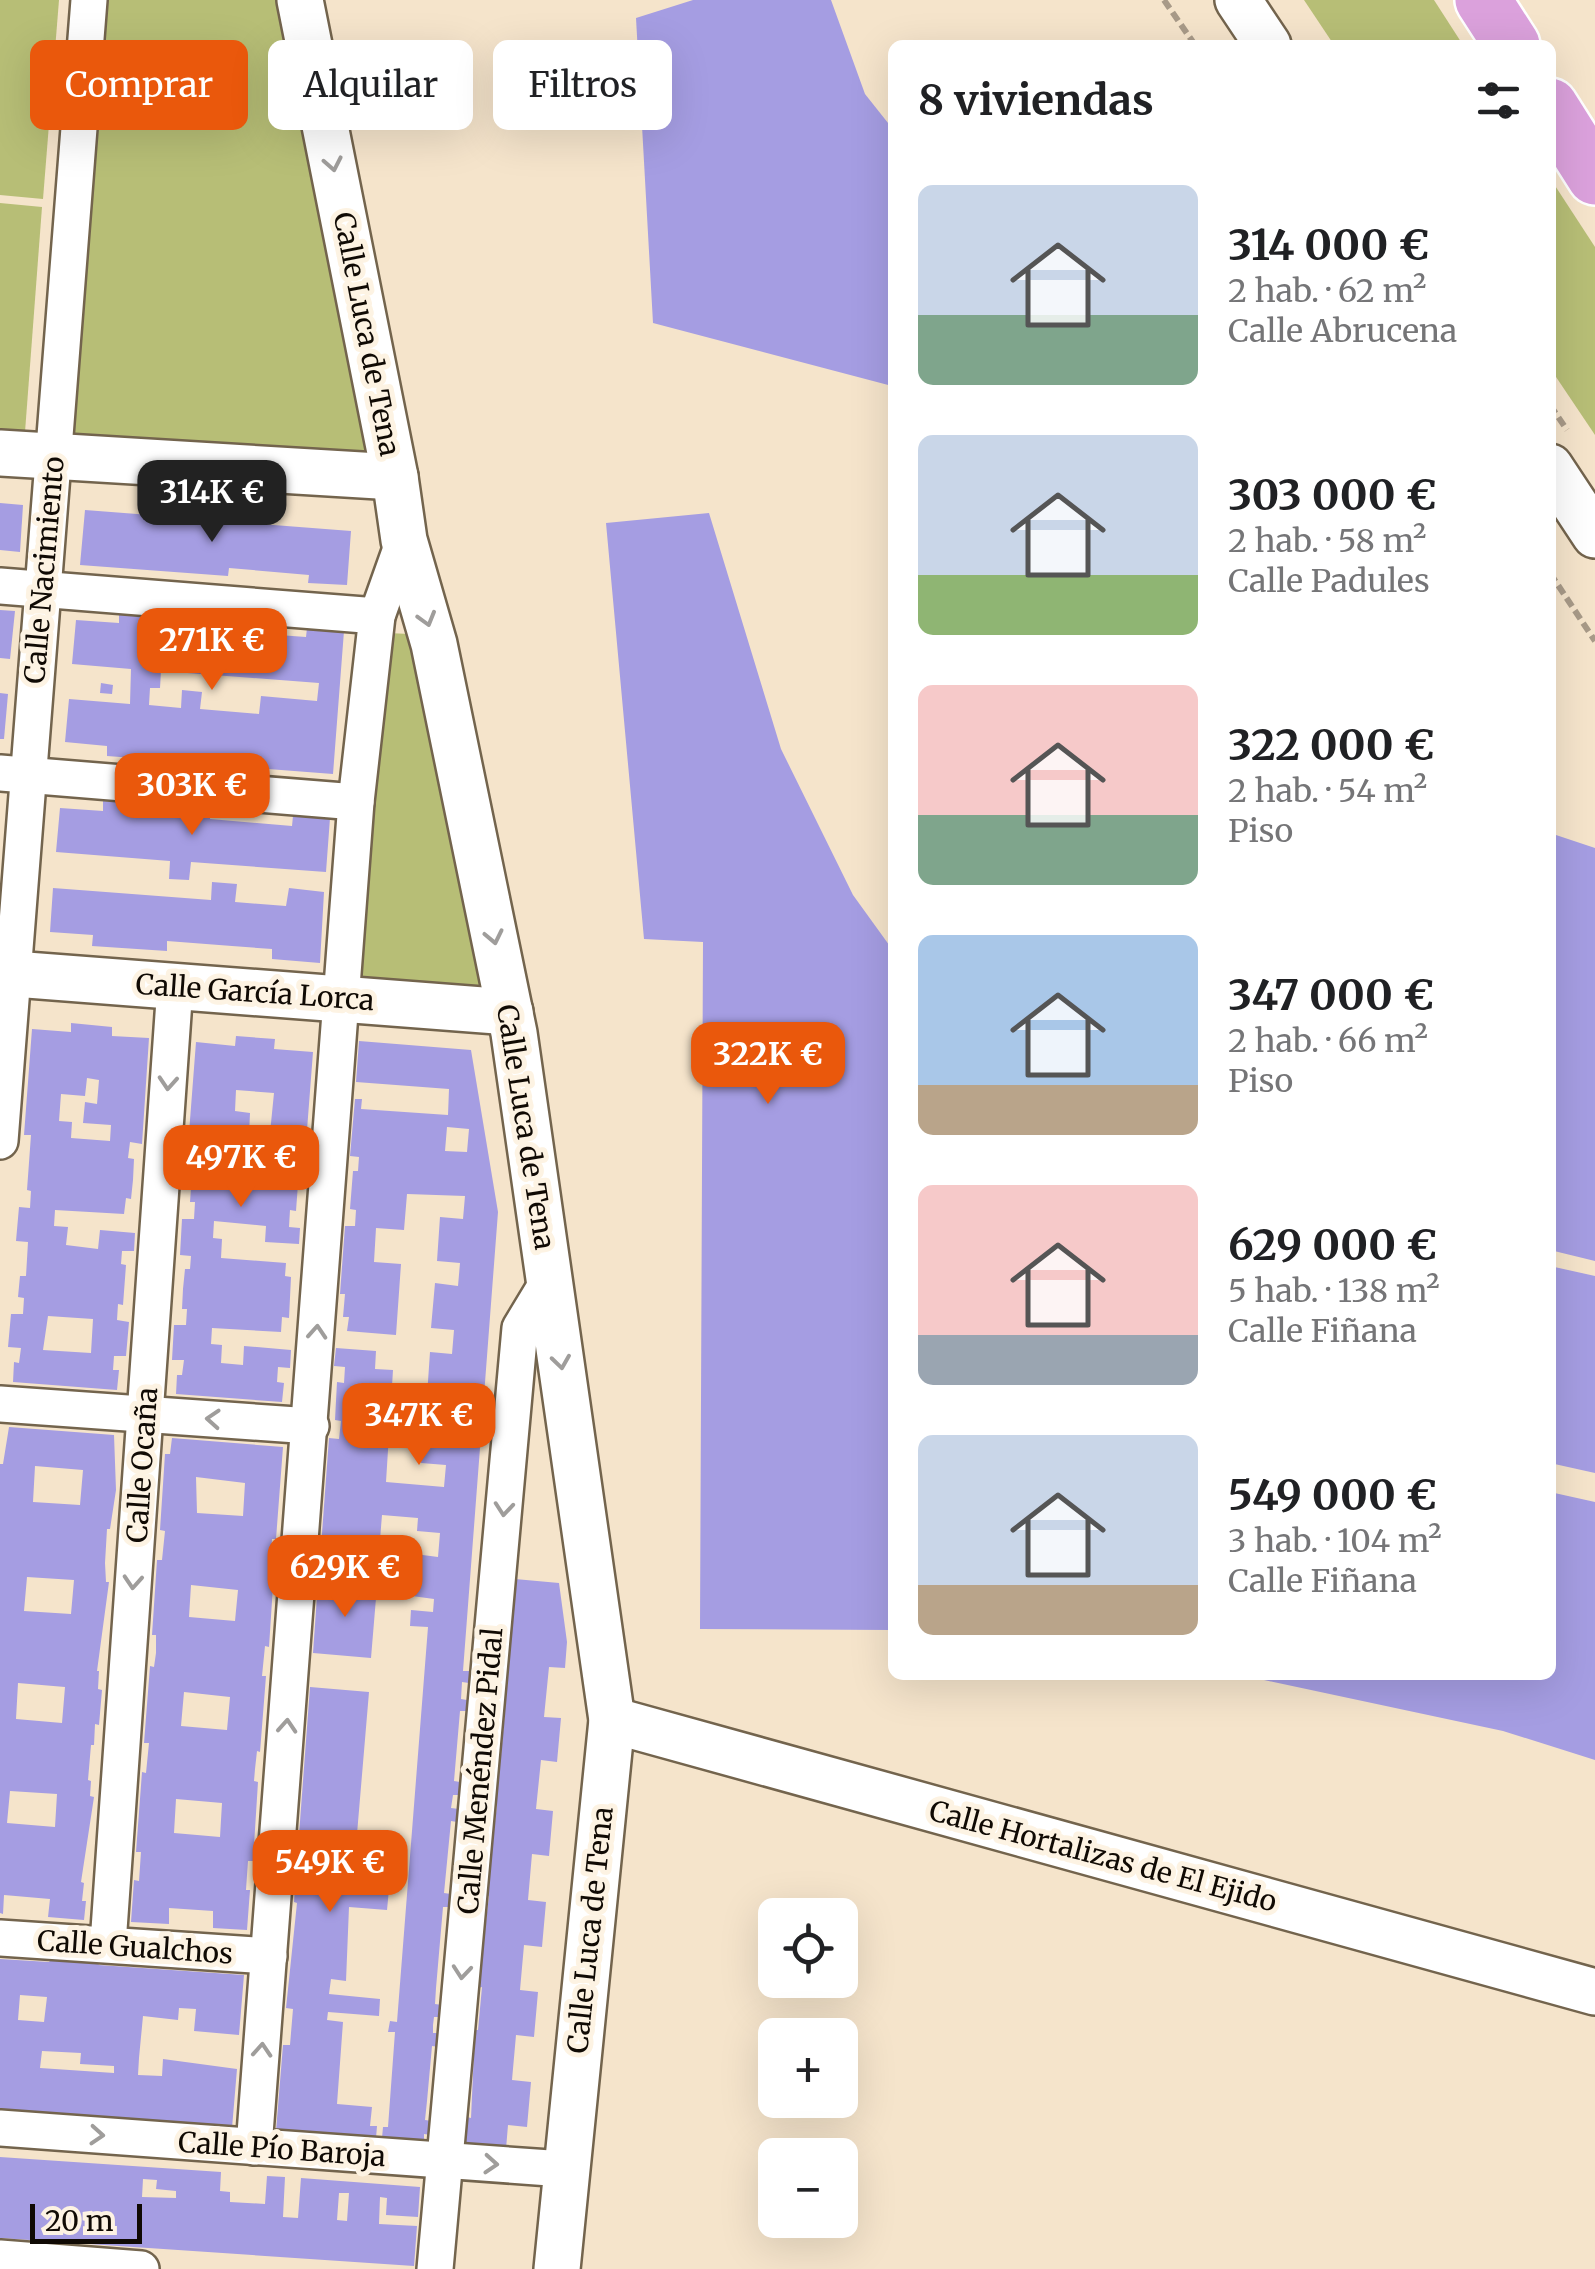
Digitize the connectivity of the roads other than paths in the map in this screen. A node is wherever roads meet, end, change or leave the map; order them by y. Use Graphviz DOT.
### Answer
graph roads {
  1 [pos="89,0"];
  2 [pos="300,0"];
  3 [pos="1238,0"];
  4 [pos="1483,0"];
  5 [pos="1265,40"];
  6 [pos="1509,40"];
  7 [pos="1556,115"];
  8 [pos="1595,177"];
  9 [pos="0,452"];
  10 [pos="53,456"];
  11 [pos="1556,476"];
  12 [pos="395,478"];
  13 [pos="1595,534"];
  14 [pos="404,540"];
  15 [pos="0,586"];
  16 [pos="42,590"];
  17 [pos="377,616"];
  18 [pos="14,774"];
  19 [pos="356,802"];
  20 [pos="6,974"];
  21 [pos="175,986"];
  22 [pos="341,999"];
  23 [pos="510,1012"];
  24 [pos="0,1141"];
  25 [pos="549,1280"];
  26 [pos="0,1404"];
  27 [pos="145,1414"];
  28 [pos="310,1426"];
  29 [pos="612,1720"];
  30 [pos="0,1938"];
  31 [pos="108,1944"];
  32 [pos="269,1956"];
  33 [pos="1595,1992"];
  34 [pos="0,2128"];
  35 [pos="254,2147"];
  36 [pos="445,2161"];
  37 [pos="564,2169"];
  38 [pos="0,2258"];
  39 [pos="141,2269"];
  40 [pos="435,2269"];
  41 [pos="557,2269"];
  1 -- 10 [label="street, Calle Nacimiento"];
  2 -- 12 [label="street, Calle Luca de Tena, one-way"];
  3 -- 5 [label="street"];
  4 -- 6 [label="highway"];
  7 -- 8 [label="highway"];
  9 -- 10 [label="street"];
  10 -- 12 [label="street"];
  10 -- 16 [label="street, Calle Nacimiento"];
  11 -- 13 [label="street"];
  12 -- 14 [label="street, Calle Luca de Tena"];
  14 -- 17 [label="street"];
  14 -- 23 [label="street, Calle Luca de Tena, one-way"];
  15 -- 16 [label="street"];
  16 -- 17 [label="street"];
  16 -- 18 [label="street, Calle Nacimiento"];
  17 -- 19 [label="street"];
  18 -- 19 [label="street"];
  18 -- 20 [label="street, Calle Nacimiento"];
  19 -- 22 [label="street"];
  20 -- 21 [label="street, Calle García Lorca"];
  20 -- 24 [label="street, Calle Nacimiento"];
  21 -- 22 [label="street, Calle García Lorca"];
  21 -- 27 [label="street, Calle Ocaña, one-way"];
  22 -- 23 [label="street, Calle García Lorca"];
  28 -- 22 [label="street, one-way"];
  23 -- 25 [label="street, Calle Luca de Tena"];
  25 -- 29 [label="street, Calle Luca de Tena, one-way"];
  25 -- 36 [label="street, Calle Menéndez Pidal, one-way"];
  26 -- 27 [label="street"];
  28 -- 27 [label="street, one-way"];
  27 -- 31 [label="street, Calle Ocaña, one-way"];
  32 -- 28 [label="street, one-way"];
  29 -- 33 [label="street, Calle Hortalizas de El Ejido"];
  29 -- 37 [label="street, Calle Luca de Tena"];
  30 -- 31 [label="street, Calle Gualchos"];
  31 -- 32 [label="street, Calle Gualchos"];
  35 -- 32 [label="street, one-way"];
  34 -- 35 [label="street, Calle Pío Baroja, one-way"];
  35 -- 36 [label="street, Calle Pío Baroja"];
  36 -- 37 [label="street, Calle Pío Baroja, one-way"];
  36 -- 40 [label="street, Calle Menéndez Pidal"];
  37 -- 41 [label="street, Calle Luca de Tena"];
  38 -- 39 [label="street"];
}
